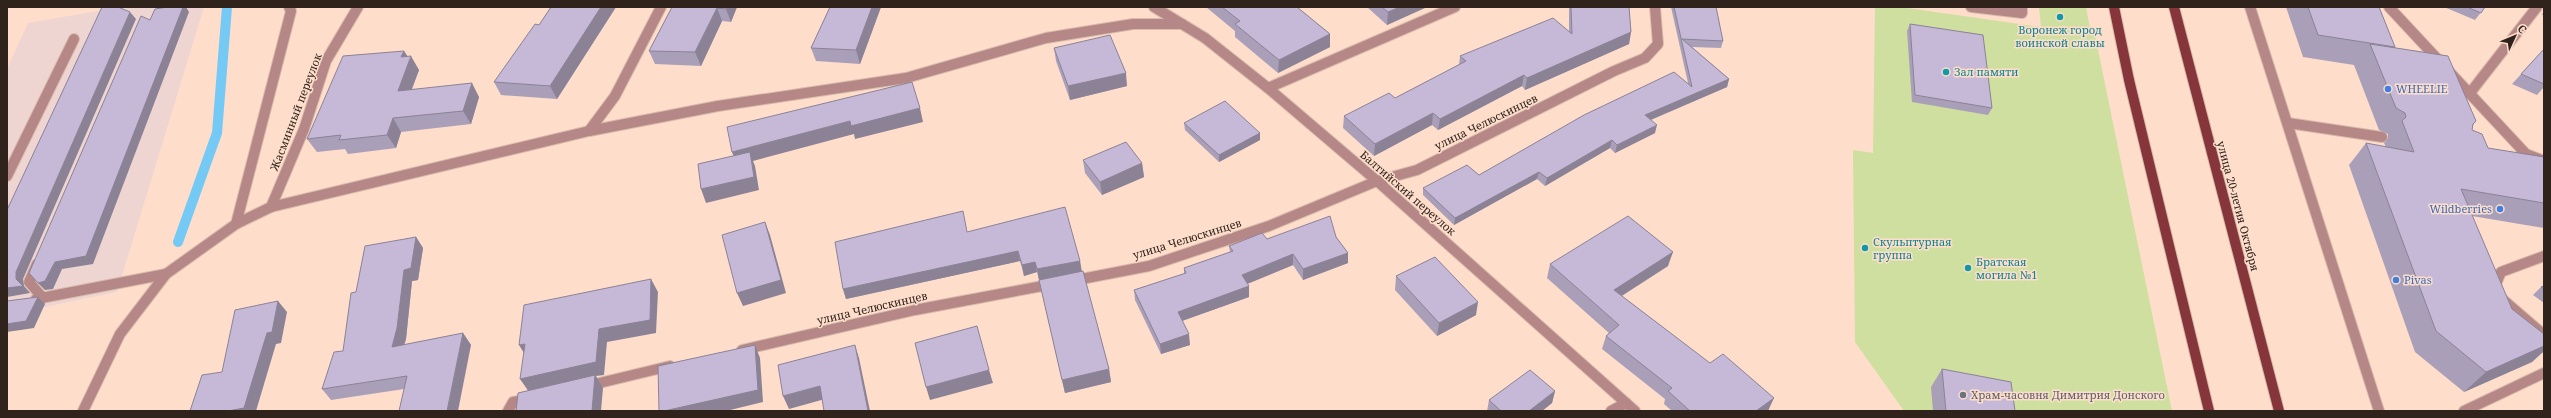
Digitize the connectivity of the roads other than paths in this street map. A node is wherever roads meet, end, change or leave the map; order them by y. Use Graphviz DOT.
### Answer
graph roads {
  1 [pos="289,7"];
  2 [pos="358,7"];
  3 [pos="661,7"];
  4 [pos="1154,7"];
  5 [pos="1455,7"];
  6 [pos="1655,7"];
  7 [pos="1971,7"];
  8 [pos="2022,7"];
  9 [pos="2114,7"];
  10 [pos="2174,7"];
  11 [pos="2250,7"];
  12 [pos="2389,7"];
  13 [pos="2537,7"];
  14 [pos="1182,24"];
  15 [pos="74,39"];
  16 [pos="1268,88"];
  17 [pos="2470,93"];
  18 [pos="2288,123"];
  19 [pos="589,131"];
  20 [pos="2382,137"];
  21 [pos="2511,153"];
  22 [pos="2526,154"];
  23 [pos="2544,161"];
  24 [pos="7,176"];
  25 [pos="1377,181"];
  26 [pos="271,207"];
  27 [pos="236,224"];
  28 [pos="42,254"];
  29 [pos="2544,256"];
  30 [pos="166,274"];
  31 [pos="43,298"];
  32 [pos="28,300"];
  33 [pos="2544,335"];
  34 [pos="731,352"];
  35 [pos="678,365"];
  36 [pos="2544,373"];
  37 [pos="573,389"];
  38 [pos="543,396"];
  39 [pos="1626,403"];
  40 [pos="510,407"];
  41 [pos="83,411"];
  42 [pos="1611,411"];
  43 [pos="1635,411"];
  44 [pos="2209,411"];
  45 [pos="2279,411"];
  46 [pos="2379,411"];
  47 [pos="2464,411"];
  1 -- 27 [label="street"];
  2 -- 26 [label="street, Жасминный переулок"];
  3 -- 19 [label="street"];
  4 -- 14 [label="street, Балтийский переулок"];
  5 -- 16 [label="street"];
  6 -- 25 [label="street, улица Челюскинцев"];
  7 -- 8 [label="street"];
  9 -- 44 [label="main road"];
  10 -- 45 [label="main road, улица 20-летия Октября"];
  11 -- 18 [label="street"];
  12 -- 17 [label="street"];
  13 -- 17 [label="street"];
  14 -- 16 [label="street, Балтийский переулок"];
  14 -- 19 [label="street"];
  15 -- 24 [label="street"];
  16 -- 25 [label="street, Балтийский переулок"];
  17 -- 22 [label="street"];
  18 -- 20 [label="street"];
  18 -- 46 [label="street"];
  19 -- 26 [label="street"];
  21 -- 22 [label="street"];
  22 -- 23 [label="street"];
  25 -- 34 [label="street, улица Челюскинцев"];
  25 -- 39 [label="street, Балтийский переулок"];
  26 -- 27 [label="street"];
  27 -- 30 [label="street"];
  28 -- 31 [label="street"];
  29 -- 33 [label="street"];
  30 -- 31 [label="street"];
  30 -- 41 [label="street"];
  31 -- 32 [label="street"];
  35 -- 37 [label="street"];
  36 -- 47 [label="street"];
  38 -- 40 [label="street"];
  39 -- 42 [label="street"];
  39 -- 43 [label="street, Балтийский переулок"];
}
